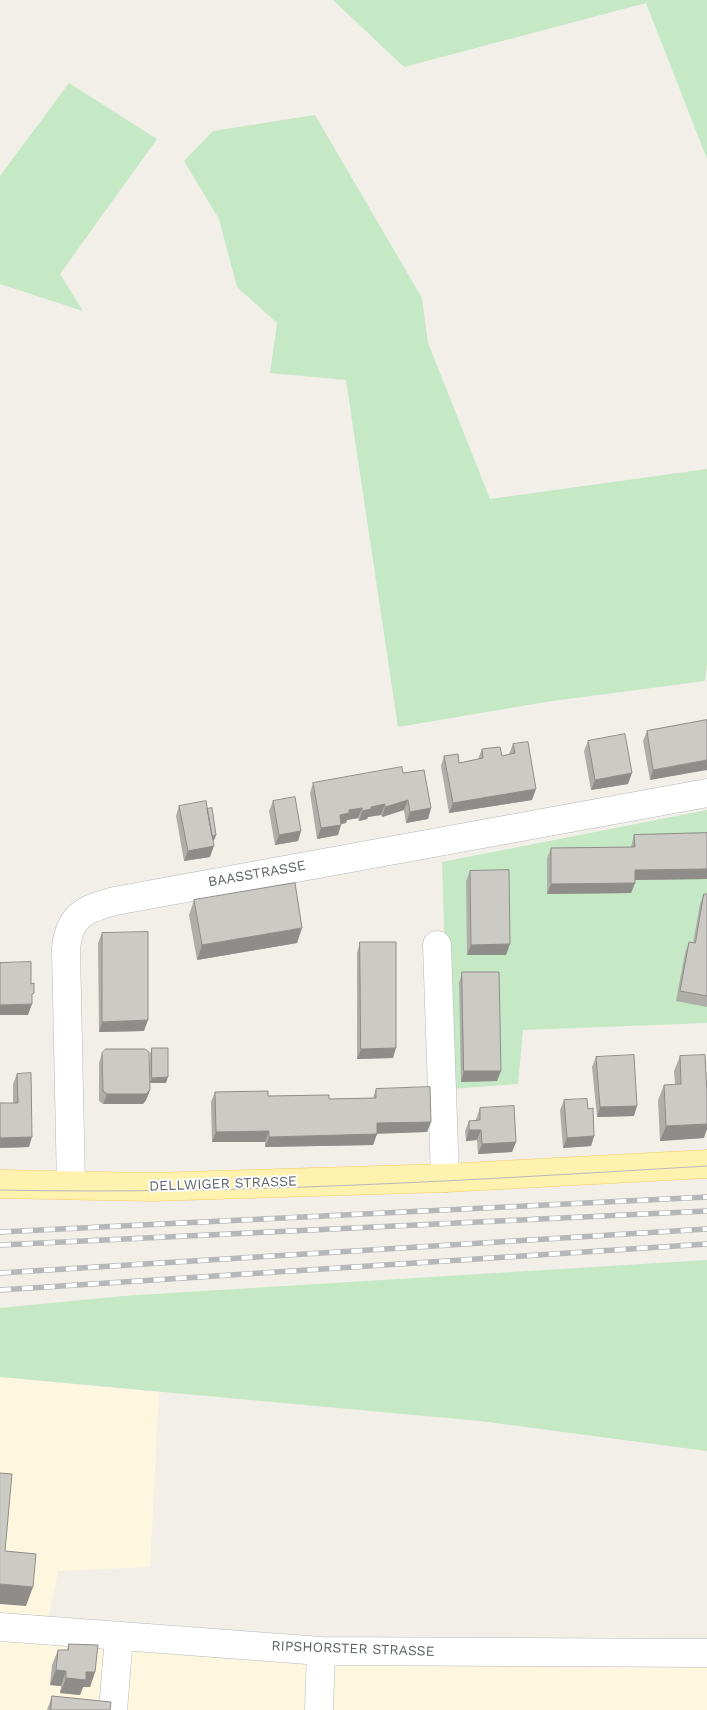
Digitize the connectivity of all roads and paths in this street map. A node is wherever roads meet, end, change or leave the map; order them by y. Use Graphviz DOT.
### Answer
graph roads {
  1 [pos="707,792"];
  2 [pos="437,945"];
  3 [pos="707,1164"];
  4 [pos="445,1178"];
  5 [pos="0,1184"];
  6 [pos="71,1185"];
  7 [pos="0,1626"];
  8 [pos="119,1637"];
  9 [pos="321,1651"];
  10 [pos="707,1653"];
  11 [pos="113,1710"];
  12 [pos="319,1710"];
  1 -- 6 [label="street, BAASSTRASSE"];
  2 -- 4 [label="street"];
  3 -- 4 [label="main road, DELLWIGER STRASSE"];
  4 -- 6 [label="main road, DELLWIGER STRASSE"];
  5 -- 6 [label="main road, DELLWIGER STRASSE"];
  7 -- 8 [label="street, RIPSHORSTER STRASSE"];
  8 -- 9 [label="street, RIPSHORSTER STRASSE"];
  8 -- 11 [label="street"];
  9 -- 10 [label="street, RIPSHORSTER STRASSE"];
  9 -- 12 [label="street"];
}
